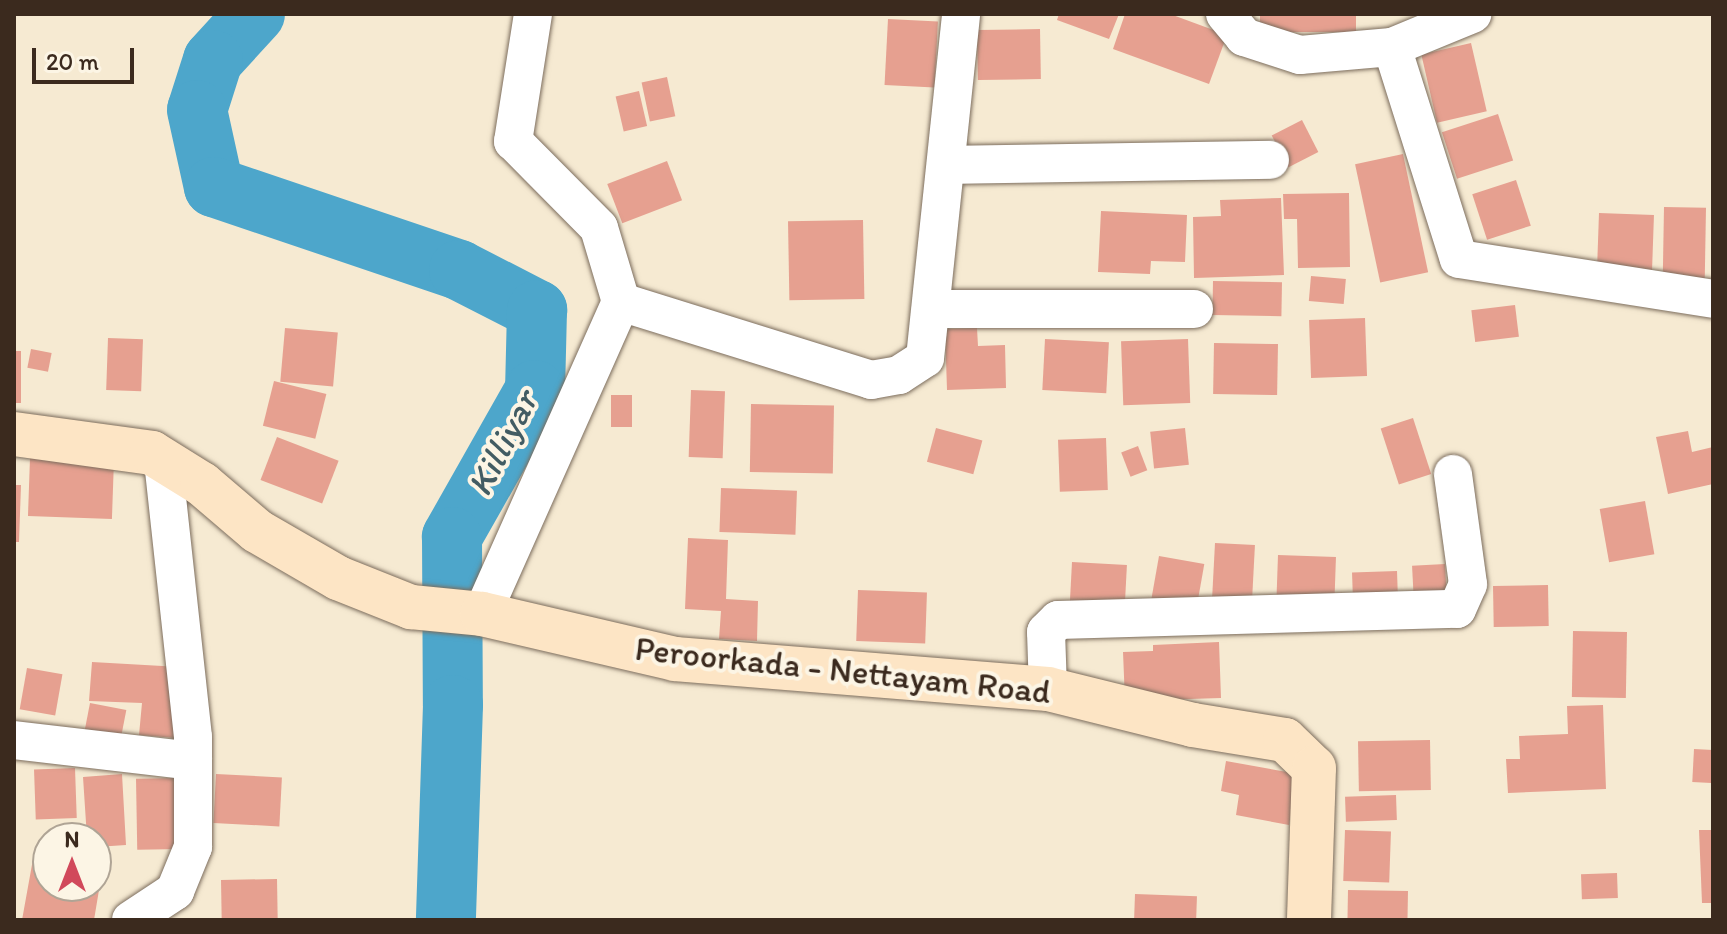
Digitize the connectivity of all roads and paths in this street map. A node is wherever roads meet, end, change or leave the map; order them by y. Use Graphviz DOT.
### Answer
graph roads {
  1 [pos="533,14"];
  2 [pos="961,14"];
  3 [pos="1225,14"];
  4 [pos="1472,14"];
  5 [pos="1392,47"];
  6 [pos="1270,160"];
  7 [pos="946,165"];
  8 [pos="1713,299"];
  9 [pos="621,302"];
  10 [pos="932,309"];
  11 [pos="1194,309"];
  12 [pos="14,434"];
  13 [pos="163,461"];
  14 [pos="1453,474"];
  15 [pos="482,614"];
  16 [pos="1048,689"];
  17 [pos="14,740"];
  18 [pos="193,761"];
  19 [pos="131,920"];
  20 [pos="1309,920"];
  1 -- 9 [label="street"];
  2 -- 7 [label="street"];
  3 -- 5 [label="street"];
  4 -- 5 [label="street"];
  5 -- 8 [label="street"];
  6 -- 7 [label="street"];
  7 -- 10 [label="street"];
  9 -- 10 [label="street"];
  9 -- 15 [label="street"];
  10 -- 11 [label="street"];
  12 -- 13 [label="street, Peroorkada - Nettayam Road"];
  13 -- 15 [label="street, Peroorkada - Nettayam Road"];
  13 -- 18 [label="street"];
  14 -- 16 [label="street"];
  15 -- 16 [label="street, Peroorkada - Nettayam Road"];
  16 -- 20 [label="street, Peroorkada - Nettayam Road"];
  17 -- 18 [label="street"];
  18 -- 19 [label="street"];
}
